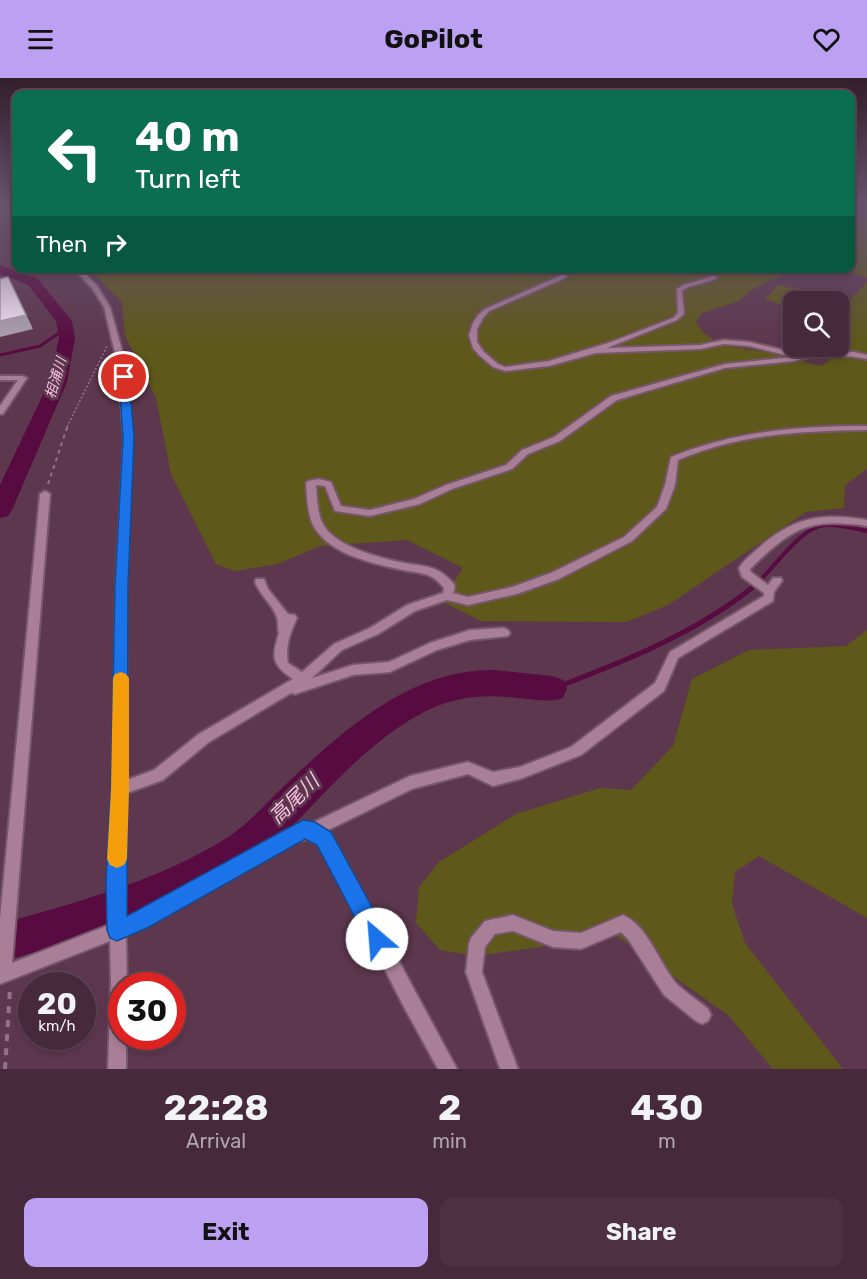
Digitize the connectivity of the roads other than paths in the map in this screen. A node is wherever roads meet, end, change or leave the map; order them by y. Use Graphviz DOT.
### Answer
graph roads {
  1 [pos="81,273"];
  2 [pos="565,273"];
  3 [pos="714,278"];
  4 [pos="588,351"];
  5 [pos="783,353"];
  6 [pos="849,354"];
  7 [pos="795,357"];
  8 [pos="867,357"];
  9 [pos="0,378"];
  10 [pos="0,412"];
  11 [pos="867,428"];
  12 [pos="45,494"];
  13 [pos="867,523"];
  14 [pos="260,582"];
  15 [pos="447,596"];
  16 [pos="291,618"];
  17 [pos="504,633"];
  18 [pos="282,640"];
  19 [pos="303,679"];
  20 [pos="283,693"];
  21 [pos="120,789"];
  22 [pos="311,831"];
  23 [pos="117,930"];
  24 [pos="4,970"];
  25 [pos="702,1015"];
  26 [pos="117,1069"];
  27 [pos="448,1069"];
  28 [pos="509,1069"];
  1 -- 21 [label="street"];
  2 -- 4 [label="street"];
  3 -- 4 [label="street"];
  4 -- 5 [label="street"];
  6 -- 8 [label="street"];
  7 -- 15 [label="street"];
  9 -- 10 [label="street"];
  11 -- 15 [label="street"];
  12 -- 24 [label="street"];
  13 -- 22 [label="street"];
  14 -- 18 [label="street"];
  15 -- 19 [label="street"];
  16 -- 18 [label="street"];
  17 -- 20 [label="street"];
  18 -- 19 [label="street"];
  19 -- 20 [label="street"];
  20 -- 21 [label="street"];
  21 -- 23 [label="street"];
  22 -- 23 [label="street"];
  22 -- 27 [label="street"];
  23 -- 24 [label="street"];
  23 -- 26 [label="street"];
  25 -- 28 [label="street"];
}
